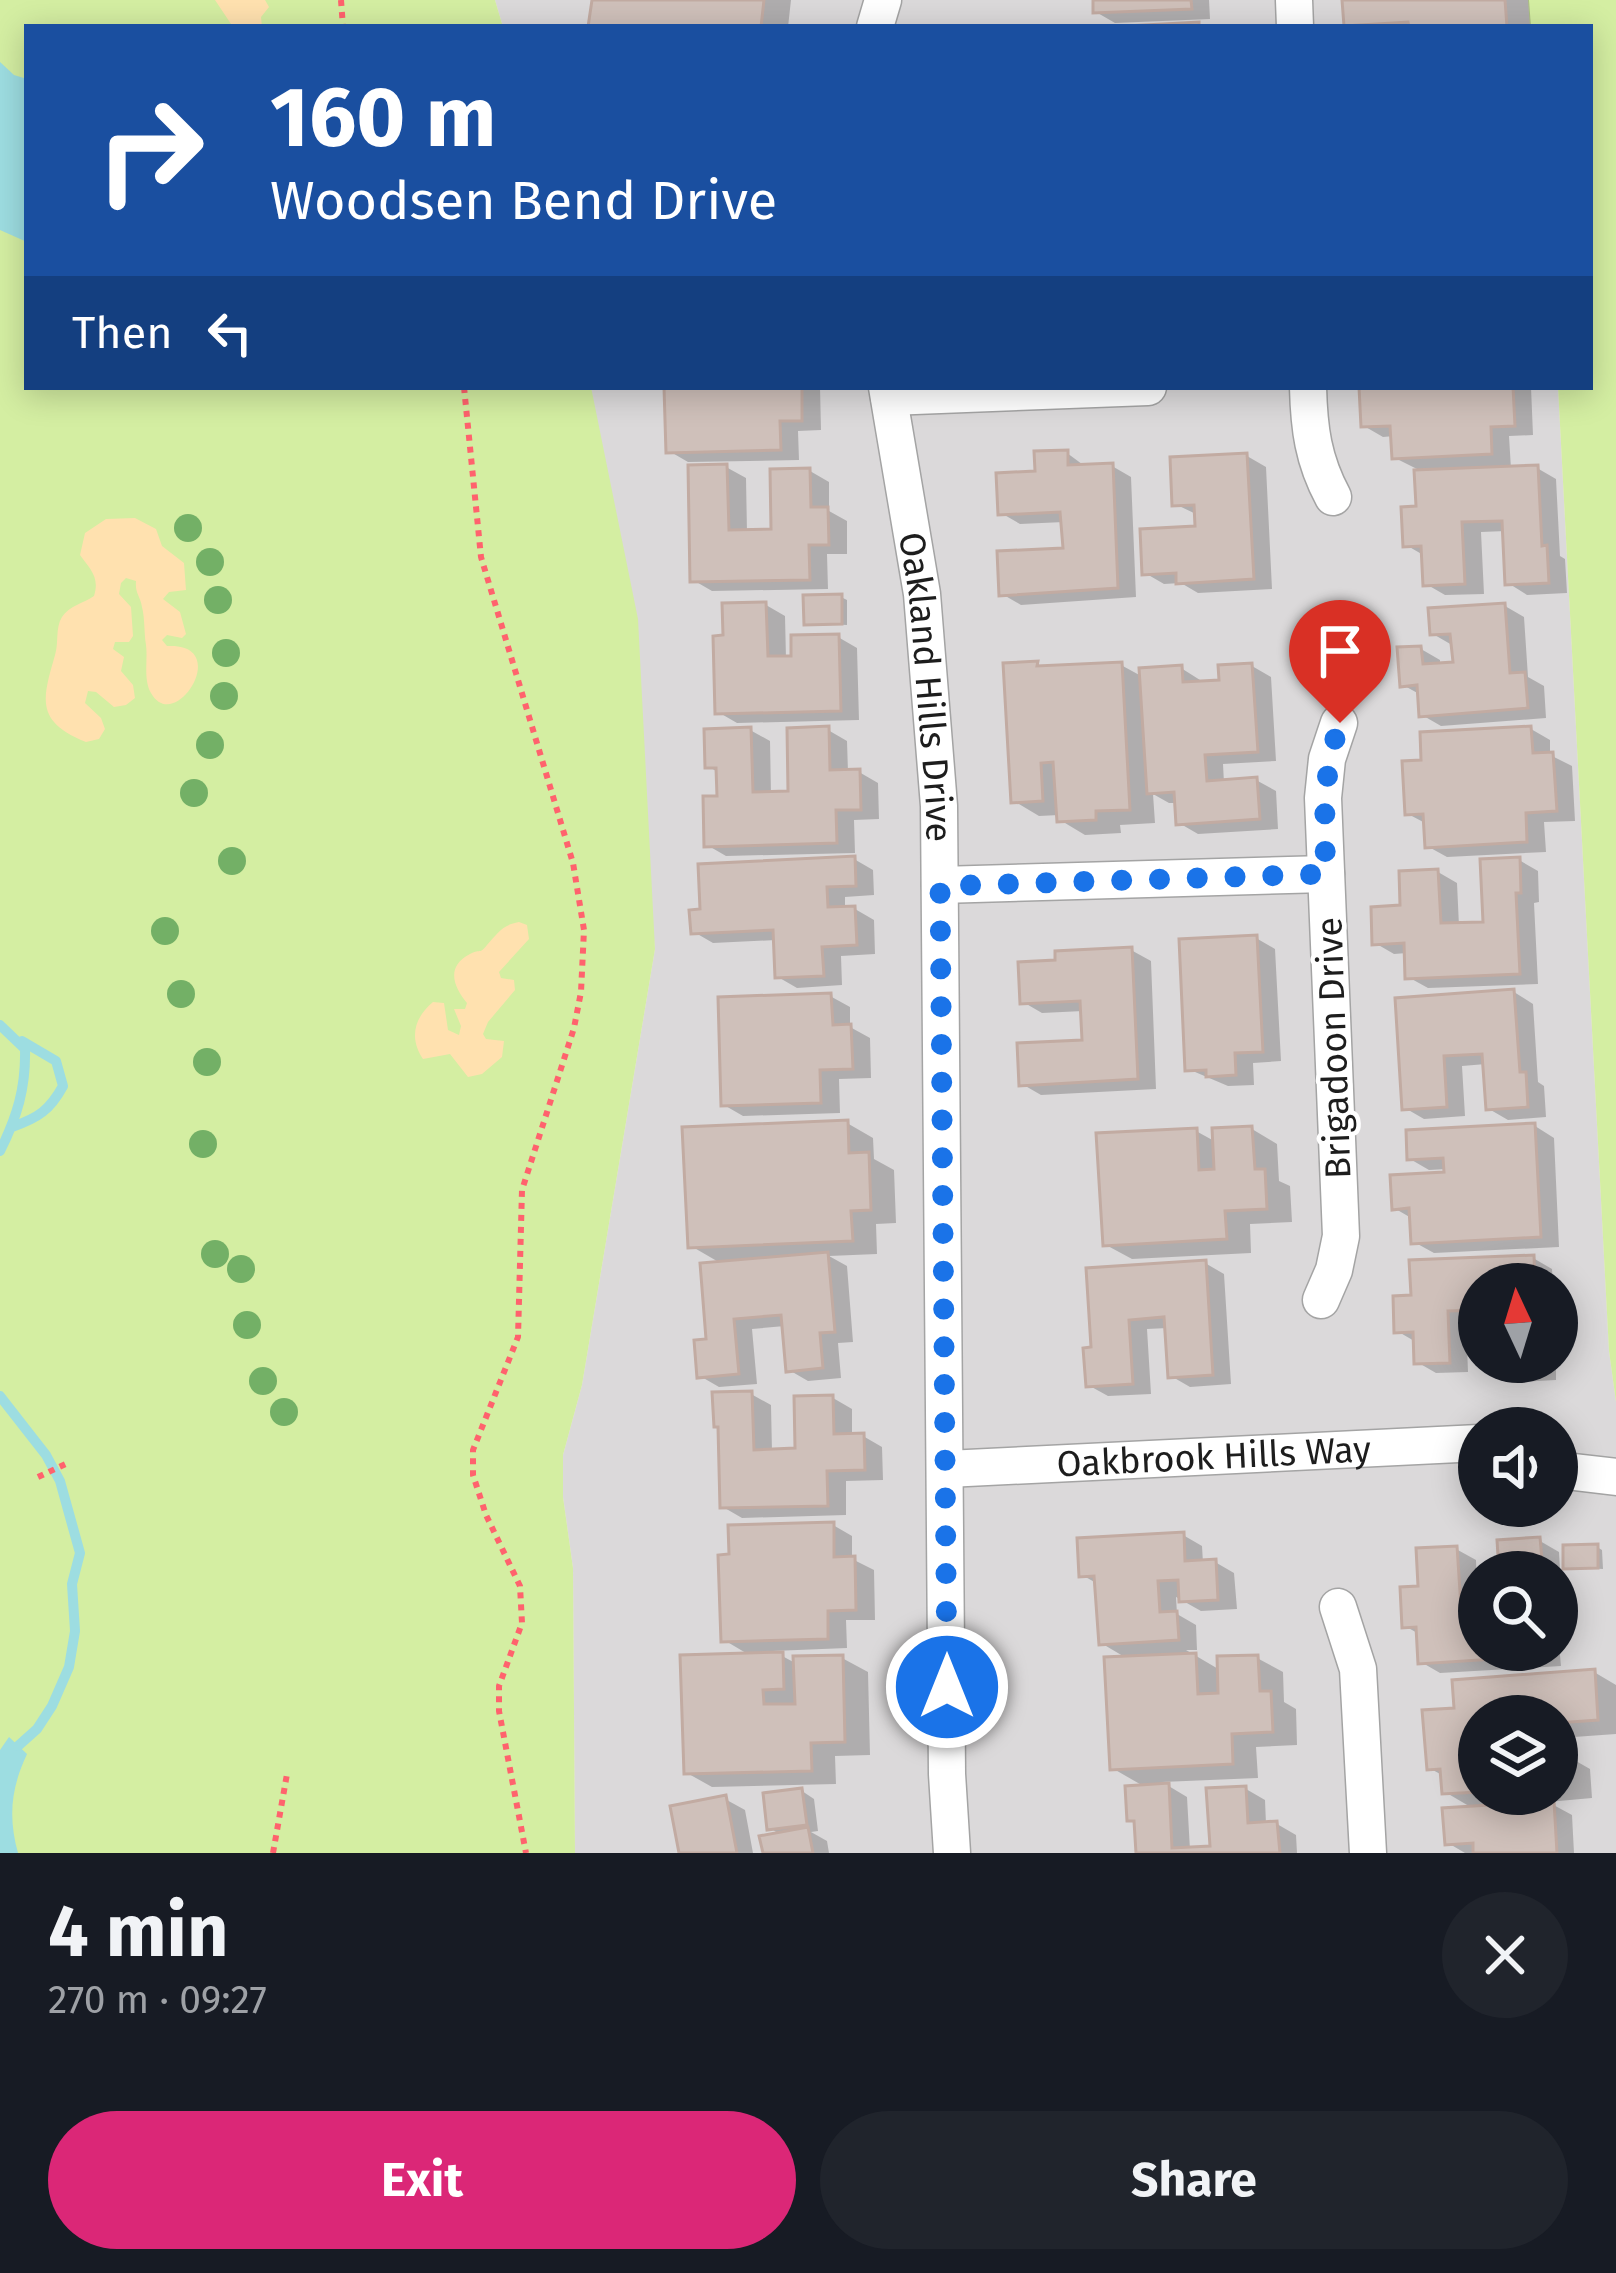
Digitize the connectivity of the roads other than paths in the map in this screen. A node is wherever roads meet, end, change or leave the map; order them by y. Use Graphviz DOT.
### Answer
graph roads {
  1 [pos="992,390"];
  2 [pos="1308,390"];
  3 [pos="888,392"];
  4 [pos="1333,496"];
  5 [pos="1340,723"];
  6 [pos="1326,874"];
  7 [pos="940,886"];
  8 [pos="1322,1300"];
  9 [pos="1458,1445"];
  10 [pos="947,1468"];
  11 [pos="1578,1472"];
  12 [pos="1616,1477"];
  13 [pos="1338,1607"];
  14 [pos="952,1853"];
  15 [pos="1368,1853"];
  1 -- 3 [label="street"];
  2 -- 4 [label="street"];
  3 -- 7 [label="street, Oakland Hills Drive"];
  5 -- 6 [label="street, Brigadoon Drive"];
  6 -- 7 [label="street"];
  6 -- 8 [label="street, Brigadoon Drive"];
  7 -- 10 [label="street, Oakland Hills Drive"];
  9 -- 10 [label="street, Oakbrook Hills Way"];
  10 -- 14 [label="street, Oakland Hills Drive"];
  11 -- 12 [label="street"];
  13 -- 15 [label="street"];
}
